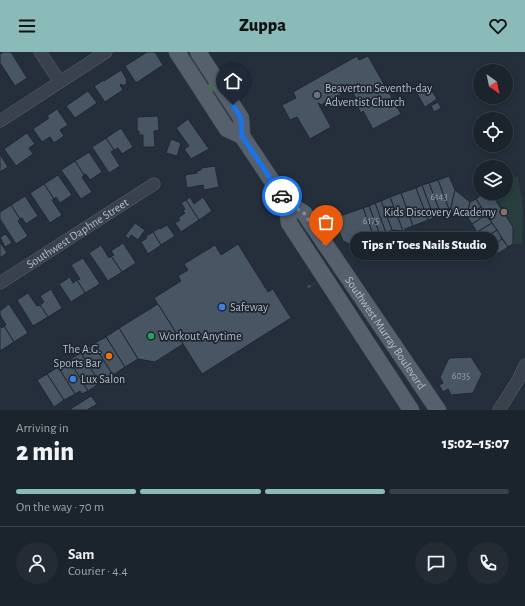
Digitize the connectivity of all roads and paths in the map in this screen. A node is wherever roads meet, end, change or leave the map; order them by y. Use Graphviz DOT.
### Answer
graph roads {
  1 [pos="40,52"];
  2 [pos="106,52"];
  3 [pos="177,52"];
  4 [pos="198,52"];
  5 [pos="60,82"];
  6 [pos="0,121"];
  7 [pos="242,136"];
  8 [pos="154,184"];
  9 [pos="286,202"];
  10 [pos="0,283"];
  11 [pos="525,365"];
  12 [pos="411,410"];
  13 [pos="438,410"];
  14 [pos="499,410"];
  1 -- 5 [label="street"];
  2 -- 5 [label="street"];
  3 -- 7 [label="main road, Southwest Murray Boulevard"];
  4 -- 7 [label="main road, Southwest Murray Boulevard"];
  5 -- 6 [label="street"];
  7 -- 9 [label="main road, Southwest Murray Boulevard"];
  8 -- 10 [label="street, Southwest Daphne Street"];
  9 -- 12 [label="main road, Southwest Murray Boulevard"];
  9 -- 13 [label="main road, Southwest Murray Boulevard"];
  11 -- 14 [label="street"];
}
